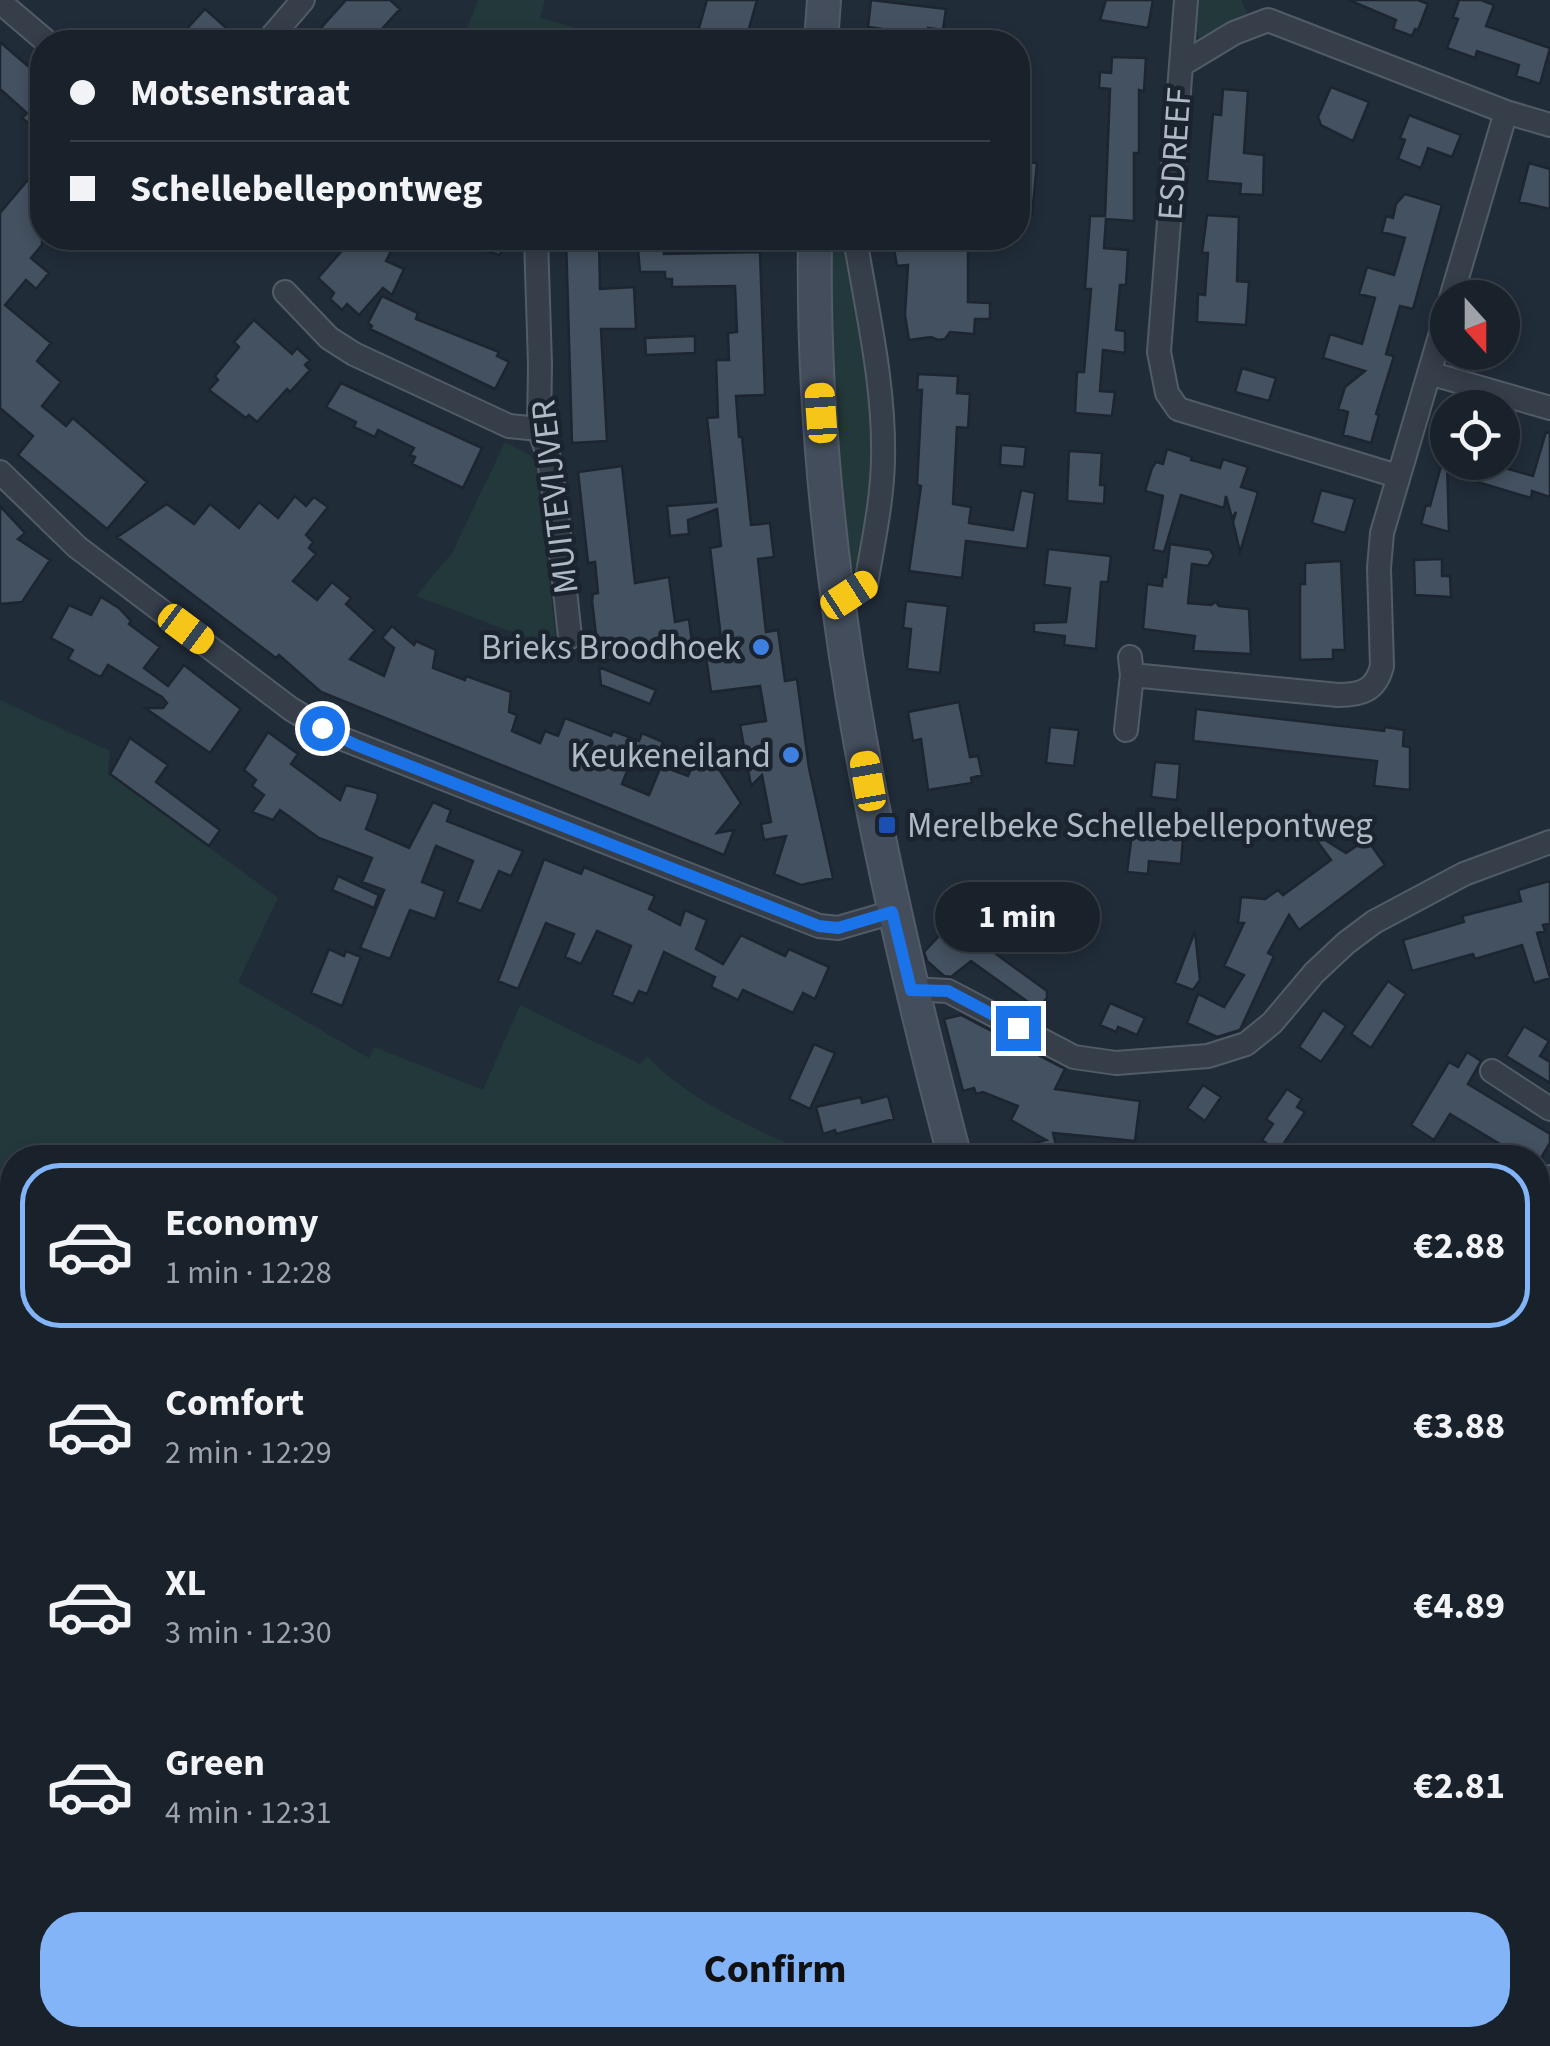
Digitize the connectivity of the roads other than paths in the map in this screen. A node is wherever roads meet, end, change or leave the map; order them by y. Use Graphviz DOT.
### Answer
graph roads {
  1 [pos="303,0"];
  2 [pos="824,0"];
  3 [pos="1186,0"];
  4 [pos="0,2"];
  5 [pos="1261,10"];
  6 [pos="33,30"];
  7 [pos="284,30"];
  8 [pos="822,30"];
  9 [pos="1181,65"];
  10 [pos="1506,112"];
  11 [pos="1550,125"];
  12 [pos="536,250"];
  13 [pos="816,250"];
  14 [pos="857,250"];
  15 [pos="1456,280"];
  16 [pos="285,292"];
  17 [pos="1430,367"];
  18 [pos="1428,373"];
  19 [pos="1550,408"];
  20 [pos="539,429"];
  21 [pos="0,472"];
  22 [pos="1397,476"];
  23 [pos="839,601"];
  24 [pos="570,638"];
  25 [pos="1126,730"];
  26 [pos="1550,842"];
  27 [pos="892,912"];
  28 [pos="911,990"];
  29 [pos="1492,1071"];
  30 [pos="1550,1109"];
  31 [pos="953,1145"];
  1 -- 7 [label="street"];
  2 -- 8 [label="main road"];
  3 -- 9 [label="street"];
  4 -- 6 [label="street"];
  5 -- 9 [label="street, ESDREEF"];
  5 -- 10 [label="street, ESDREEF"];
  9 -- 22 [label="street, ESDREEF"];
  10 -- 11 [label="street, ESDREEF"];
  10 -- 15 [label="street"];
  12 -- 20 [label="street, MUITEVIJVER"];
  13 -- 23 [label="main road"];
  14 -- 23 [label="street"];
  16 -- 20 [label="street"];
  17 -- 18 [label="street"];
  18 -- 19 [label="street"];
  18 -- 22 [label="street"];
  20 -- 24 [label="street, MUITEVIJVER"];
  21 -- 27 [label="street"];
  22 -- 25 [label="street"];
  23 -- 27 [label="main road"];
  26 -- 28 [label="street"];
  27 -- 28 [label="main road"];
  28 -- 31 [label="main road"];
  29 -- 30 [label="street"];
}
